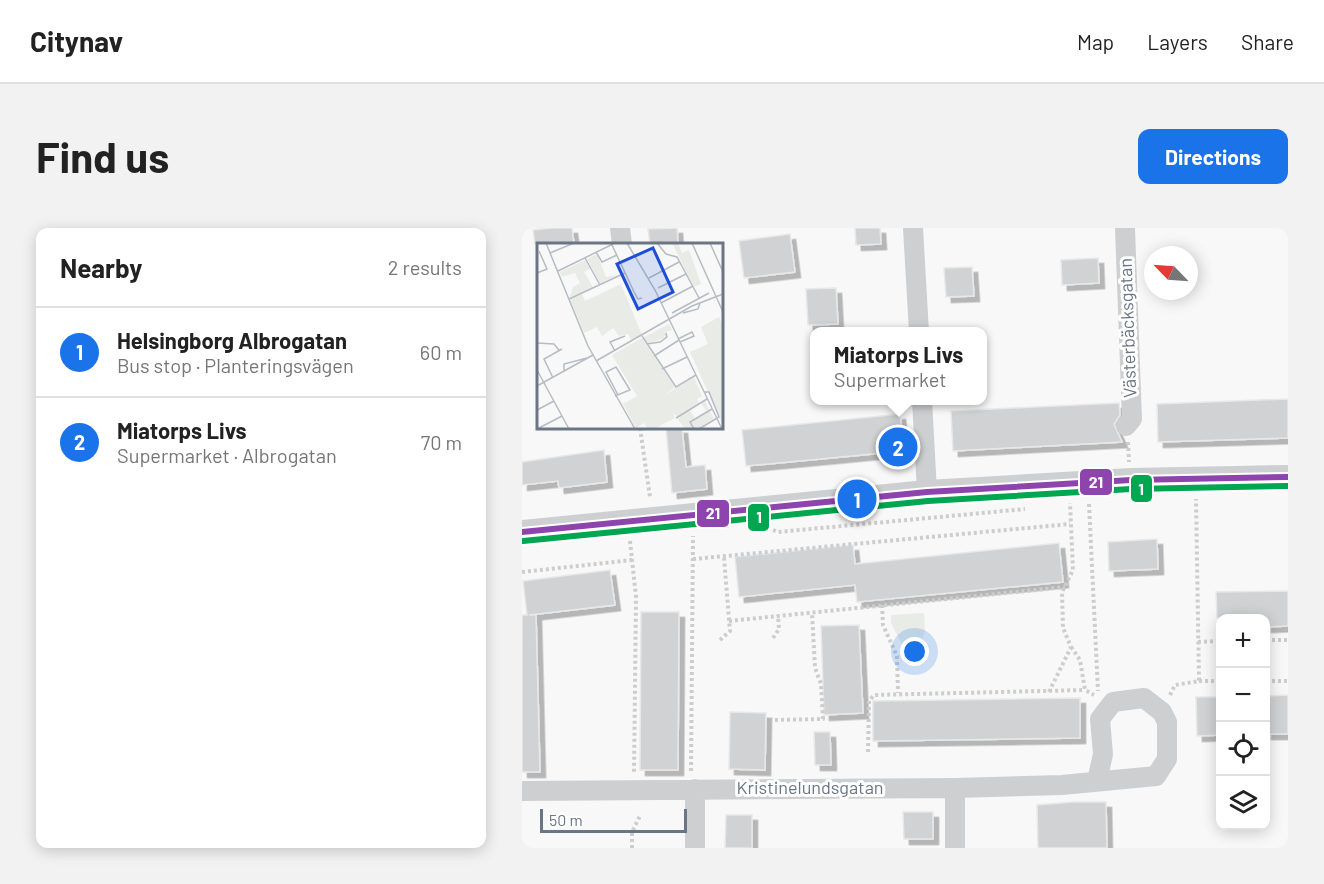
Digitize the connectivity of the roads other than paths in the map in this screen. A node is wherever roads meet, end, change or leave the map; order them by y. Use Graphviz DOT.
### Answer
graph roads {
  1 [pos="620,228"];
  2 [pos="913,228"];
  3 [pos="1125,228"];
  4 [pos="622,243"];
  5 [pos="919,327"];
  6 [pos="922,405"];
  7 [pos="1126,426"];
  8 [pos="1288,477"];
  9 [pos="927,492"];
  10 [pos="522,532"];
  11 [pos="1097,781"];
  12 [pos="955,788"];
  13 [pos="693,789"];
  14 [pos="522,791"];
  15 [pos="696,848"];
  16 [pos="956,848"];
  1 -- 4 [label="street"];
  2 -- 5 [label="street"];
  3 -- 7 [label="street, Västerbäcksgatan"];
  6 -- 9 [label="street"];
  8 -- 9 [label="street"];
  9 -- 10 [label="street"];
  11 -- 11 [label="street, Kristinelundsgatan"];
  11 -- 12 [label="street, Kristinelundsgatan"];
  12 -- 13 [label="street, Kristinelundsgatan"];
  12 -- 16 [label="street"];
  13 -- 14 [label="street, Kristinelundsgatan"];
  13 -- 15 [label="street"];
}
